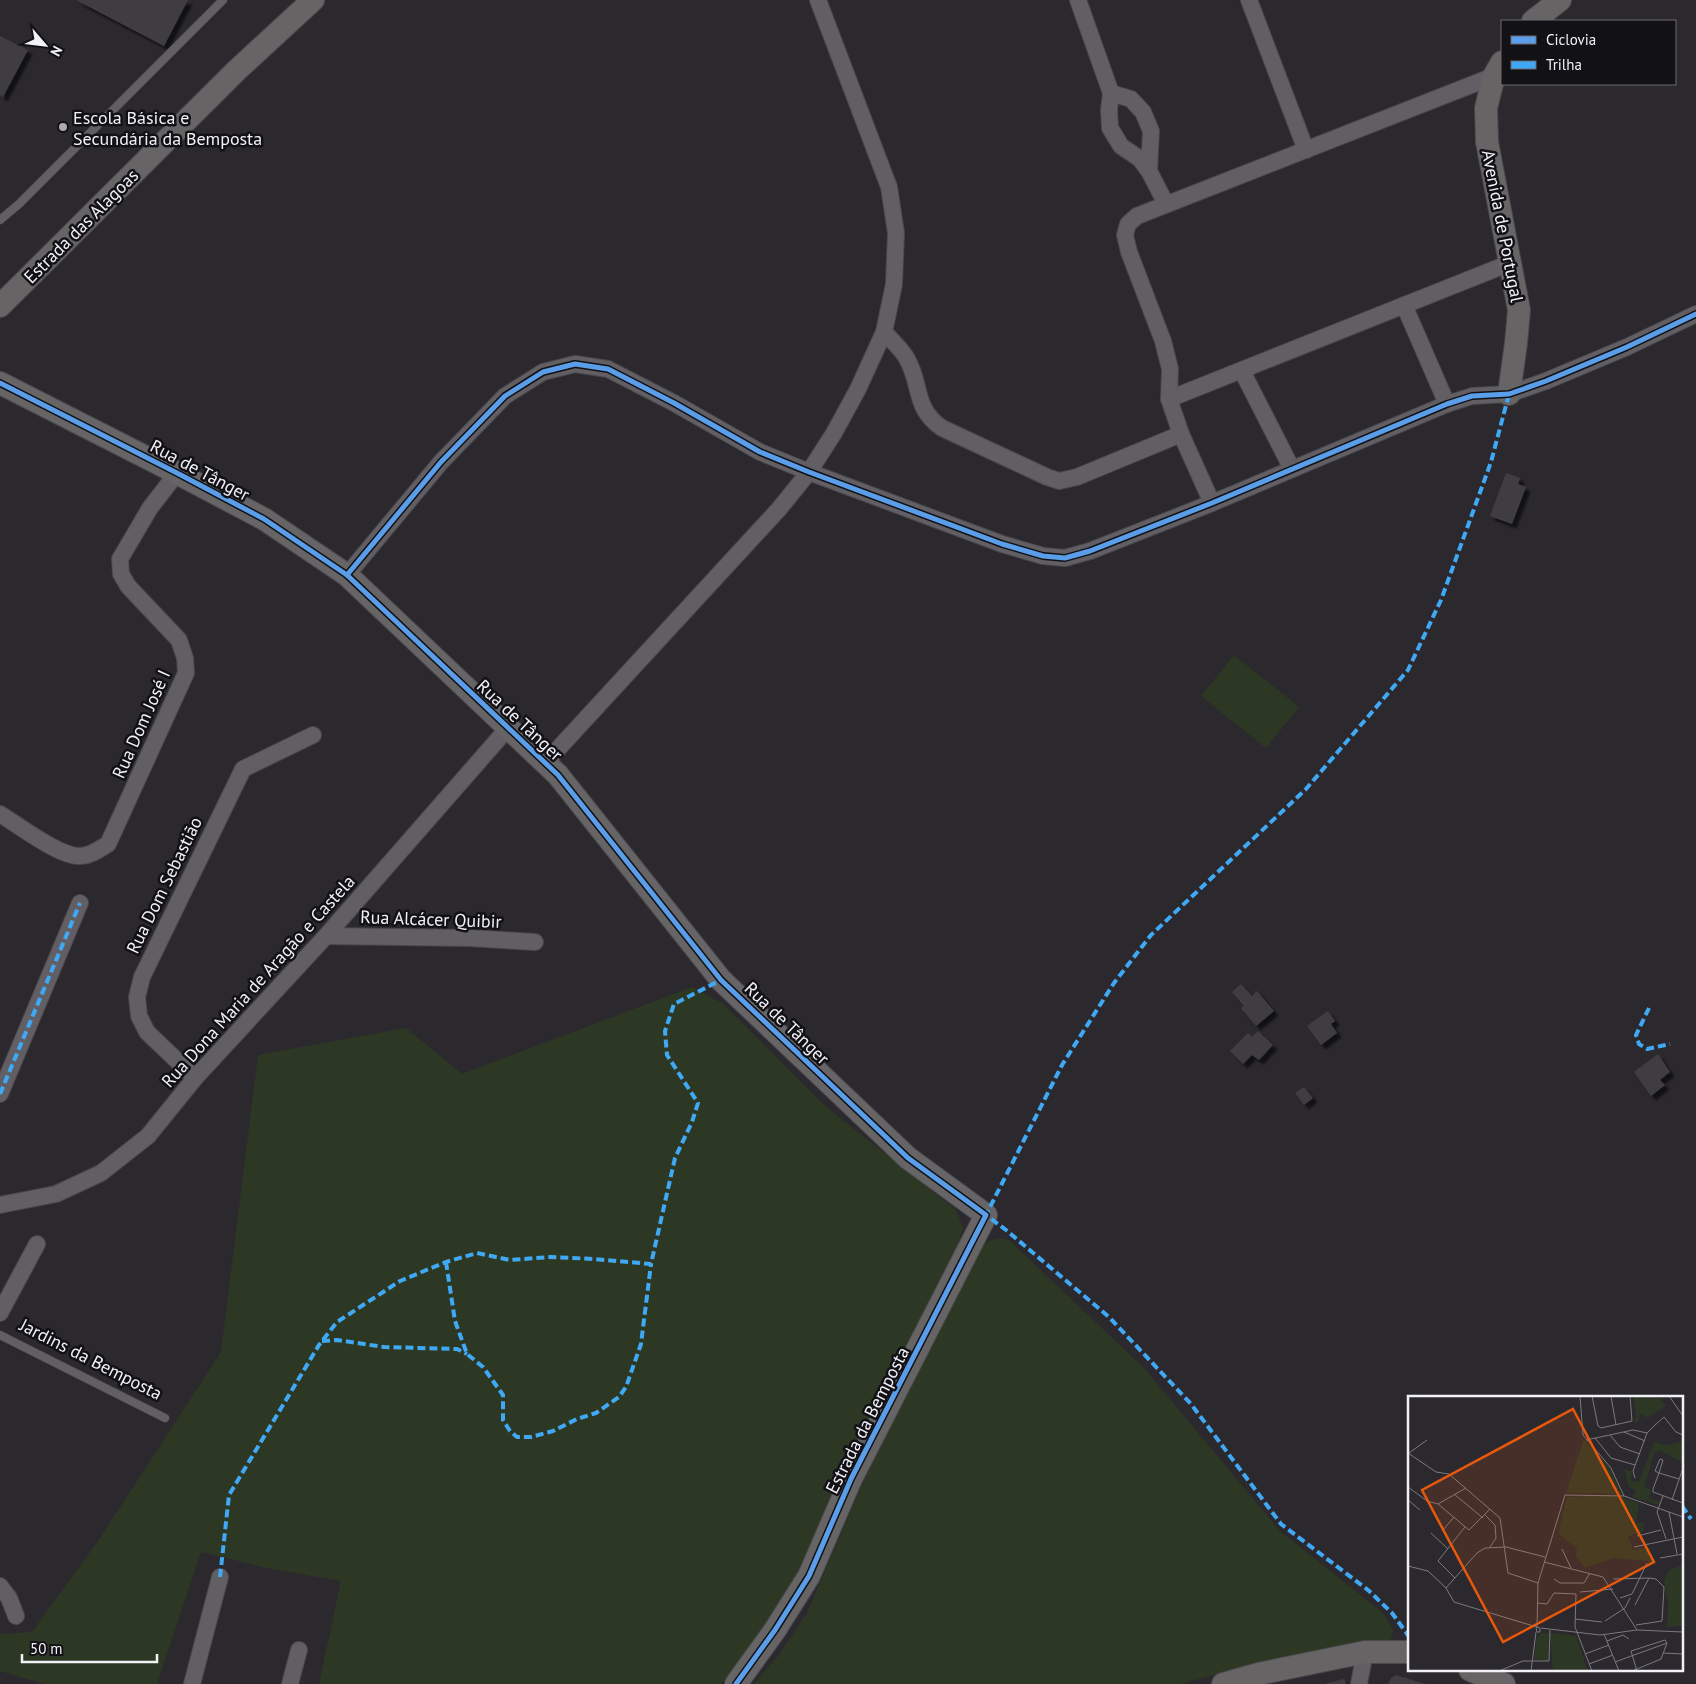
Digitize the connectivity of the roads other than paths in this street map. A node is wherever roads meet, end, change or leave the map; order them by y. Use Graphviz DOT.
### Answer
graph roads {
  1 [pos="223,0"];
  2 [pos="313,0"];
  3 [pos="818,0"];
  4 [pos="1078,0"];
  5 [pos="1249,0"];
  6 [pos="1560,0"];
  7 [pos="1535,20"];
  8 [pos="1498,69"];
  9 [pos="1111,93"];
  10 [pos="1306,150"];
  11 [pos="1149,171"];
  12 [pos="1166,204"];
  13 [pos="0,220"];
  14 [pos="1510,263"];
  15 [pos="1404,305"];
  16 [pos="0,306"];
  17 [pos="1696,314"];
  18 [pos="884,332"];
  19 [pos="1242,371"];
  20 [pos="0,383"];
  21 [pos="1509,394"];
  22 [pos="1169,398"];
  23 [pos="1447,404"];
  24 [pos="1182,434"];
  25 [pos="1292,469"];
  26 [pos="809,472"];
  27 [pos="177,473"];
  28 [pos="1212,503"];
  29 [pos="347,575"];
  30 [pos="508,728"];
  31 [pos="314,735"];
  32 [pos="545,763"];
  33 [pos="0,814"];
  34 [pos="80,904"];
  35 [pos="326,936"];
  36 [pos="535,942"];
  37 [pos="195,1078"];
  38 [pos="0,1094"];
  39 [pos="0,1205"];
  40 [pos="986,1215"];
  41 [pos="38,1244"];
  42 [pos="0,1313"];
  43 [pos="0,1335"];
  44 [pos="165,1418"];
  45 [pos="220,1577"];
  46 [pos="0,1586"];
  47 [pos="16,1616"];
  48 [pos="299,1650"];
  49 [pos="1365,1652"];
  50 [pos="1408,1652"];
  51 [pos="1475,1672"];
  52 [pos="192,1684"];
  53 [pos="290,1684"];
  54 [pos="736,1684"];
  55 [pos="1223,1684"];
  56 [pos="1359,1684"];
  57 [pos="1504,1684"];
  1 -- 13 [label="lane"];
  2 -- 16 [label="street, Estrada das Alagoas"];
  3 -- 18 [label="street"];
  4 -- 9 [label="street"];
  5 -- 10 [label="street"];
  6 -- 7 [label="street"];
  8 -- 10 [label="street"];
  8 -- 14 [label="street, Avenida de Portugal"];
  9 -- 11 [label="street"];
  9 -- 11 [label="street"];
  10 -- 12 [label="street"];
  11 -- 12 [label="street"];
  12 -- 22 [label="street"];
  14 -- 15 [label="street"];
  14 -- 21 [label="street, Avenida de Portugal"];
  15 -- 19 [label="street"];
  15 -- 23 [label="street"];
  17 -- 21 [label="street"];
  18 -- 24 [label="street"];
  18 -- 26 [label="street"];
  19 -- 22 [label="street"];
  19 -- 25 [label="street"];
  20 -- 27 [label="street, Rua de Tânger"];
  21 -- 23 [label="street"];
  22 -- 24 [label="street"];
  23 -- 25 [label="street"];
  24 -- 28 [label="street"];
  25 -- 28 [label="street"];
  26 -- 28 [label="street"];
  26 -- 29 [label="street"];
  26 -- 32 [label="street"];
  27 -- 29 [label="street, Rua de Tânger"];
  27 -- 33 [label="street, Rua Dom José I"];
  29 -- 30 [label="street, Rua de Tânger"];
  30 -- 32 [label="street, Rua de Tânger"];
  30 -- 35 [label="street, Rua Dona Maria de Aragão e Castela"];
  31 -- 37 [label="street, Rua Dom Sebastião"];
  32 -- 40 [label="street, Rua de Tânger"];
  34 -- 38 [label="street"];
  35 -- 36 [label="street, Rua Alcácer Quibir"];
  35 -- 37 [label="street, Rua Dona Maria de Aragão e Castela"];
  37 -- 39 [label="street, Rua Dona Maria de Aragão e Castela"];
  40 -- 54 [label="street, Estrada da Bemposta"];
  41 -- 42 [label="street, Jardins da Bemposta"];
  43 -- 44 [label="lane, Jardins da Bemposta"];
  45 -- 52 [label="street"];
  46 -- 47 [label="street"];
  48 -- 53 [label="street"];
  49 -- 50 [label="street"];
  49 -- 55 [label="street"];
  49 -- 56 [label="street"];
  51 -- 57 [label="street"];
}
